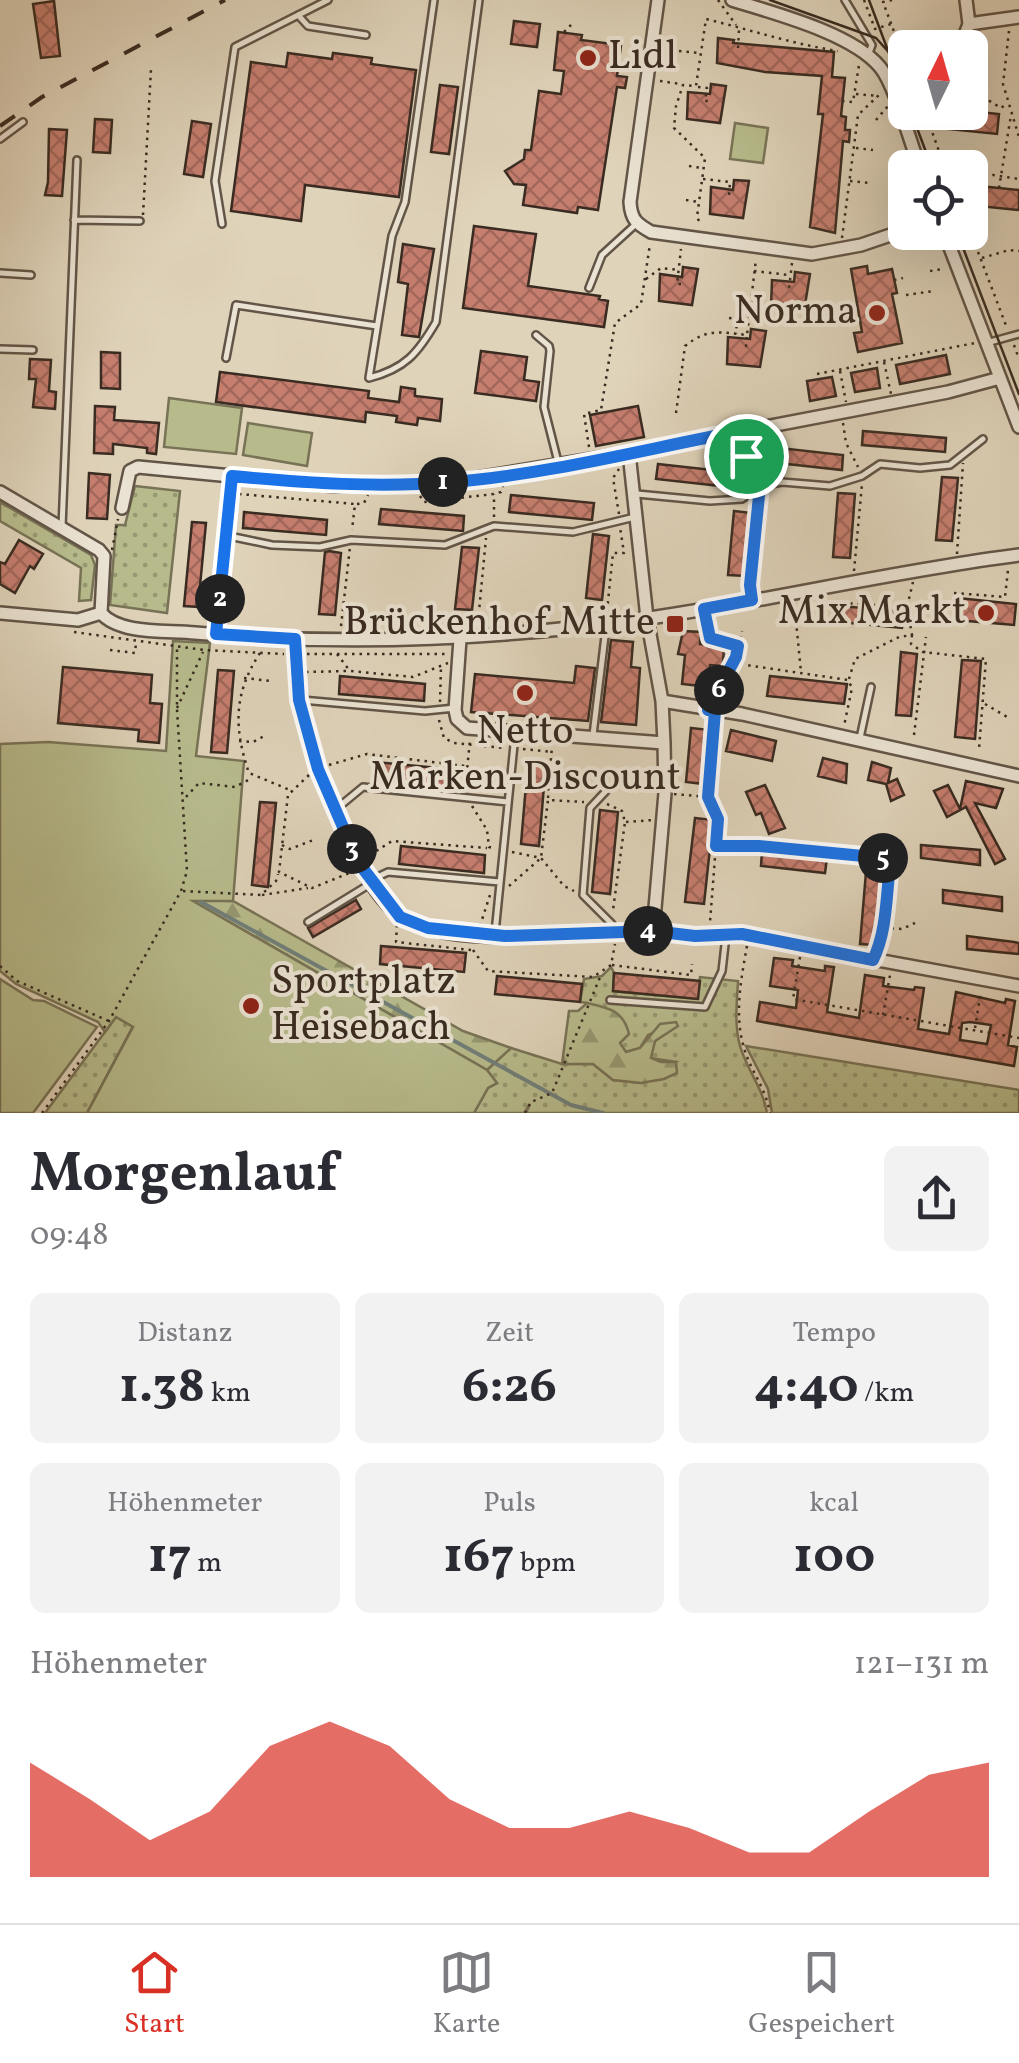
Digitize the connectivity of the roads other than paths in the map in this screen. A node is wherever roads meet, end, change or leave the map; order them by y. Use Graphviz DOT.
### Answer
graph roads {
  1 [pos="328,0"];
  2 [pos="434,0"];
  3 [pos="479,0"];
  4 [pos="658,0"];
  5 [pos="732,0"];
  6 [pos="846,0"];
  7 [pos="966,0"];
  8 [pos="771,7"];
  9 [pos="298,15"];
  10 [pos="1014,22"];
  11 [pos="969,24"];
  12 [pos="967,30"];
  13 [pos="366,34"];
  14 [pos="863,59"];
  15 [pos="888,84"];
  16 [pos="23,122"];
  17 [pos="0,139"];
  18 [pos="76,160"];
  19 [pos="74,220"];
  20 [pos="140,221"];
  21 [pos="222,224"];
  22 [pos="636,224"];
  23 [pos="888,235"];
  24 [pos="950,250"];
  25 [pos="0,273"];
  26 [pos="31,275"];
  27 [pos="589,288"];
  28 [pos="377,326"];
  29 [pos="1019,334"];
  30 [pos="536,335"];
  31 [pos="986,341"];
  32 [pos="0,349"];
  33 [pos="33,350"];
  34 [pos="226,358"];
  35 [pos="1000,378"];
  36 [pos="1019,427"];
  37 [pos="983,440"];
  38 [pos="629,453"];
  39 [pos="559,465"];
  40 [pos="232,476"];
  41 [pos="0,492"];
  42 [pos="634,494"];
  43 [pos="122,508"];
  44 [pos="637,516"];
  45 [pos="62,527"];
  46 [pos="226,536"];
  47 [pos="1019,555"];
  48 [pos="0,612"];
  49 [pos="101,613"];
  50 [pos="647,618"];
  51 [pos="213,634"];
  52 [pos="604,636"];
  53 [pos="295,639"];
  54 [pos="460,639"];
  55 [pos="871,687"];
  56 [pos="299,700"];
  57 [pos="662,702"];
  58 [pos="455,708"];
  59 [pos="516,732"];
  60 [pos="592,738"];
  61 [pos="860,742"];
  62 [pos="664,743"];
  63 [pos="1019,776"];
  64 [pos="606,791"];
  65 [pos="508,802"];
  66 [pos="335,810"];
  67 [pos="372,881"];
  68 [pos="500,882"];
  69 [pos="308,922"];
  70 [pos="653,931"];
  71 [pos="615,933"];
  72 [pos="726,934"];
  73 [pos="495,936"];
  74 [pos="1019,986"];
  75 [pos="610,1000"];
  1 -- 9 [label="lane"];
  2 -- 28 [label="lane"];
  3 -- 28 [label="lane"];
  4 -- 22 [label="street"];
  5 -- 8 [label="street"];
  6 -- 14 [label="lane"];
  7 -- 11 [label="street"];
  8 -- 14 [label="street"];
  9 -- 13 [label="lane"];
  9 -- 21 [label="lane"];
  10 -- 11 [label="street"];
  11 -- 12 [label="street"];
  14 -- 15 [label="street"];
  16 -- 17 [label="lane"];
  18 -- 19 [label="lane"];
  19 -- 20 [label="lane"];
  19 -- 45 [label="lane"];
  22 -- 23 [label="street"];
  22 -- 27 [label="lane"];
  24 -- 31 [label="street"];
  25 -- 26 [label="lane"];
  28 -- 34 [label="lane"];
  29 -- 31 [label="lane"];
  30 -- 39 [label="lane"];
  31 -- 35 [label="street"];
  32 -- 33 [label="lane"];
  35 -- 36 [label="street"];
  35 -- 38 [label="street"];
  37 -- 42 [label="lane"];
  38 -- 39 [label="street"];
  38 -- 42 [label="street"];
  39 -- 40 [label="street"];
  40 -- 43 [label="street"];
  40 -- 46 [label="street"];
  41 -- 45 [label="street"];
  42 -- 44 [label="street"];
  44 -- 46 [label="lane"];
  44 -- 50 [label="street"];
  45 -- 49 [label="street"];
  46 -- 51 [label="street"];
  47 -- 50 [label="street"];
  48 -- 49 [label="street"];
  49 -- 51 [label="street"];
  50 -- 54 [label="street"];
  50 -- 57 [label="street"];
  51 -- 53 [label="street"];
  52 -- 60 [label="lane"];
  53 -- 54 [label="street"];
  53 -- 56 [label="street"];
  54 -- 58 [label="street"];
  55 -- 61 [label="lane"];
  56 -- 58 [label="lane"];
  56 -- 66 [label="street"];
  57 -- 61 [label="street"];
  57 -- 62 [label="street"];
  58 -- 59 [label="street"];
  59 -- 60 [label="street"];
  59 -- 65 [label="lane"];
  60 -- 62 [label="street"];
  61 -- 63 [label="street"];
  62 -- 70 [label="street"];
  64 -- 71 [label="lane"];
  65 -- 66 [label="lane"];
  65 -- 68 [label="lane"];
  66 -- 67 [label="street"];
  67 -- 68 [label="lane"];
  67 -- 69 [label="lane"];
  67 -- 73 [label="street"];
  68 -- 73 [label="lane"];
  70 -- 71 [label="street"];
  70 -- 72 [label="street"];
  71 -- 73 [label="street"];
  72 -- 74 [label="street"];
  72 -- 75 [label="lane"];
}
